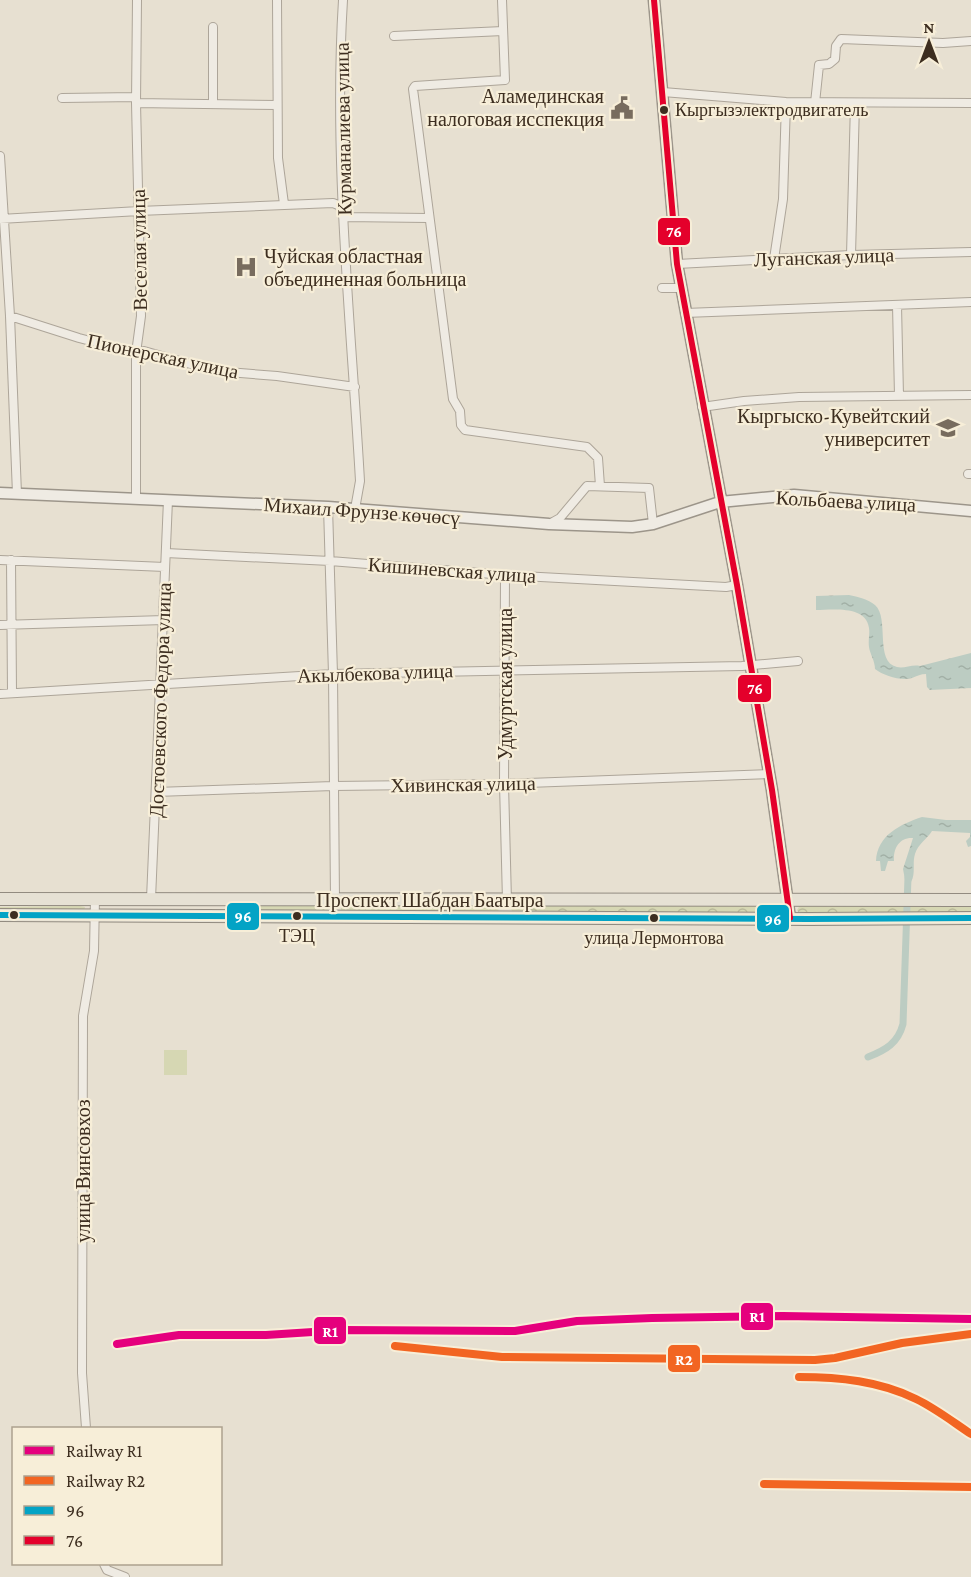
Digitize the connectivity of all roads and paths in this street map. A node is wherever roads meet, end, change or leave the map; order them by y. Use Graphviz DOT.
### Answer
graph roads {
  1 [pos="137,0"];
  2 [pos="277,0"];
  3 [pos="343,0"];
  4 [pos="502,0"];
  5 [pos="654,0"];
  6 [pos="213,27"];
  7 [pos="503,32"];
  8 [pos="394,36"];
  9 [pos="971,41"];
  10 [pos="663,92"];
  11 [pos="62,98"];
  12 [pos="136,100"];
  13 [pos="786,102"];
  14 [pos="814,103"];
  15 [pos="855,103"];
  16 [pos="971,103"];
  17 [pos="213,104"];
  18 [pos="277,105"];
  19 [pos="0,156"];
  20 [pos="284,204"];
  21 [pos="139,211"];
  22 [pos="343,214"];
  23 [pos="428,218"];
  24 [pos="1,219"];
  25 [pos="851,252"];
  26 [pos="971,252"];
  27 [pos="775,255"];
  28 [pos="677,264"];
  29 [pos="662,288"];
  30 [pos="681,288"];
  31 [pos="971,302"];
  32 [pos="897,305"];
  33 [pos="686,313"];
  34 [pos="10,316"];
  35 [pos="136,353"];
  36 [pos="355,387"];
  37 [pos="971,395"];
  38 [pos="899,396"];
  39 [pos="702,407"];
  40 [pos="600,486"];
  41 [pos="0,493"];
  42 [pos="17,494"];
  43 [pos="136,499"];
  44 [pos="168,500"];
  45 [pos="720,502"];
  46 [pos="328,507"];
  47 [pos="355,509"];
  48 [pos="971,511"];
  49 [pos="549,524"];
  50 [pos="653,524"];
  51 [pos="166,553"];
  52 [pos="0,560"];
  53 [pos="10,560"];
  54 [pos="330,561"];
  55 [pos="165,567"];
  56 [pos="505,575"];
  57 [pos="737,585"];
  58 [pos="164,620"];
  59 [pos="11,624"];
  60 [pos="0,625"];
  61 [pos="798,662"];
  62 [pos="751,666"];
  63 [pos="505,670"];
  64 [pos="333,674"];
  65 [pos="161,683"];
  66 [pos="12,693"];
  67 [pos="0,694"];
  68 [pos="769,774"];
  69 [pos="504,784"];
  70 [pos="333,786"];
  71 [pos="156,792"];
  72 [pos="95,898"];
  73 [pos="0,899"];
  74 [pos="152,899"];
  75 [pos="200,899"];
  76 [pos="226,899"];
  77 [pos="335,900"];
  78 [pos="971,900"];
  79 [pos="507,901"];
  80 [pos="787,901"];
  81 [pos="0,915"];
  82 [pos="95,915"];
  83 [pos="227,915"];
  84 [pos="200,916"];
  85 [pos="336,916"];
  86 [pos="507,916"];
  87 [pos="790,918"];
  88 [pos="971,918"];
  89 [pos="86,1427"];
  90 [pos="105,1565"];
  91 [pos="125,1577"];
  1 -- 12 [label="street, Веселая улица"];
  2 -- 18 [label="street"];
  3 -- 22 [label="street, Курманалиева улица"];
  4 -- 7 [label="street"];
  5 -- 10 [label="main road"];
  6 -- 17 [label="street"];
  7 -- 8 [label="street"];
  7 -- 23 [label="street"];
  9 -- 14 [label="street"];
  10 -- 13 [label="street"];
  10 -- 28 [label="main road"];
  11 -- 12 [label="street"];
  12 -- 17 [label="street"];
  12 -- 21 [label="street, Веселая улица"];
  13 -- 14 [label="street"];
  13 -- 27 [label="street"];
  14 -- 15 [label="street"];
  15 -- 16 [label="street"];
  15 -- 25 [label="street"];
  17 -- 18 [label="street"];
  18 -- 20 [label="street"];
  19 -- 24 [label="street"];
  20 -- 21 [label="street"];
  20 -- 22 [label="street"];
  21 -- 24 [label="street"];
  21 -- 35 [label="street, Веселая улица"];
  22 -- 23 [label="street"];
  22 -- 36 [label="street, Курманалиева улица"];
  23 -- 40 [label="street"];
  24 -- 34 [label="street"];
  25 -- 26 [label="street, Луганская улица"];
  25 -- 27 [label="street, Луганская улица"];
  27 -- 28 [label="street, Луганская улица"];
  28 -- 30 [label="main road"];
  29 -- 30 [label="street"];
  30 -- 33 [label="main road"];
  31 -- 32 [label="street"];
  32 -- 33 [label="street"];
  32 -- 38 [label="street"];
  33 -- 39 [label="main road"];
  34 -- 35 [label="street, Пионерская улица"];
  34 -- 42 [label="street"];
  35 -- 36 [label="street, Пионерская улица"];
  35 -- 43 [label="street, Веселая улица"];
  36 -- 47 [label="street, Курманалиева улица"];
  37 -- 38 [label="street"];
  38 -- 39 [label="street"];
  39 -- 45 [label="main road"];
  40 -- 49 [label="street"];
  40 -- 50 [label="street"];
  41 -- 42 [label="main road, Михаил Фрунзе көчөсү"];
  42 -- 43 [label="main road, Михаил Фрунзе көчөсү"];
  43 -- 44 [label="main road, Михаил Фрунзе көчөсү"];
  44 -- 46 [label="main road, Михаил Фрунзе көчөсү"];
  44 -- 51 [label="street, Достоевского Федора улица"];
  45 -- 48 [label="main road, Кольбаева улица"];
  45 -- 50 [label="main road, Михаил Фрунзе көчөсү"];
  45 -- 57 [label="main road"];
  46 -- 47 [label="main road, Михаил Фрунзе көчөсү"];
  46 -- 54 [label="street"];
  47 -- 49 [label="main road, Михаил Фрунзе көчөсү"];
  49 -- 50 [label="main road, Михаил Фрунзе көчөсү"];
  51 -- 54 [label="street, Кишиневская улица"];
  51 -- 55 [label="street, Достоевского Федора улица"];
  52 -- 53 [label="street"];
  53 -- 55 [label="street"];
  53 -- 59 [label="street"];
  54 -- 56 [label="street, Кишиневская улица"];
  54 -- 64 [label="street"];
  55 -- 58 [label="street, Достоевского Федора улица"];
  56 -- 57 [label="street, Кишиневская улица"];
  56 -- 63 [label="street, Удмуртская улица"];
  57 -- 62 [label="main road"];
  58 -- 59 [label="street"];
  58 -- 65 [label="street, Достоевского Федора улица"];
  59 -- 60 [label="street"];
  59 -- 66 [label="street"];
  61 -- 62 [label="street, Акылбекова улица"];
  62 -- 63 [label="street, Акылбекова улица"];
  62 -- 68 [label="main road"];
  63 -- 64 [label="street, Акылбекова улица"];
  63 -- 69 [label="street, Удмуртская улица"];
  64 -- 65 [label="street, Акылбекова улица"];
  64 -- 70 [label="street"];
  65 -- 66 [label="street, Акылбекова улица"];
  65 -- 71 [label="street, Достоевского Федора улица"];
  66 -- 67 [label="street, Акылбекова улица"];
  68 -- 69 [label="street, Хивинская улица"];
  68 -- 80 [label="main road"];
  69 -- 70 [label="street, Хивинская улица"];
  69 -- 79 [label="street, Удмуртская улица"];
  70 -- 71 [label="street, Хивинская улица"];
  70 -- 77 [label="street"];
  71 -- 74 [label="street, Достоевского Федора улица"];
  72 -- 73 [label="main road, Проспект Шабдан Баатыра"];
  72 -- 74 [label="main road, Проспект Шабдан Баатыра"];
  72 -- 82 [label="street, улица Винсовхоз"];
  74 -- 75 [label="main road, Проспект Шабдан Баатыра"];
  75 -- 76 [label="main road, Проспект Шабдан Баатыра"];
  75 -- 84 [label="main road"];
  76 -- 77 [label="main road, Проспект Шабдан Баатыра"];
  76 -- 83 [label="main road"];
  77 -- 79 [label="main road, Проспект Шабдан Баатыра"];
  77 -- 85 [label="main road"];
  78 -- 80 [label="main road, Проспект Шабдан Баатыра"];
  79 -- 80 [label="main road, Проспект Шабдан Баатыра"];
  79 -- 86 [label="main road"];
  80 -- 87 [label="main road"];
  81 -- 82 [label="main road, Проспект Шабдан Баатыра"];
  82 -- 84 [label="main road, Проспект Шабдан Баатыра"];
  82 -- 89 [label="street, улица Винсовхоз"];
  83 -- 84 [label="main road, Проспект Шабдан Баатыра"];
  83 -- 85 [label="main road, Проспект Шабдан Баатыра"];
  85 -- 86 [label="main road, Проспект Шабдан Баатыра"];
  86 -- 87 [label="main road, Проспект Шабдан Баатыра"];
  87 -- 88 [label="main road, Проспект Шабдан Баатыра"];
  90 -- 91 [label="street"];
}
